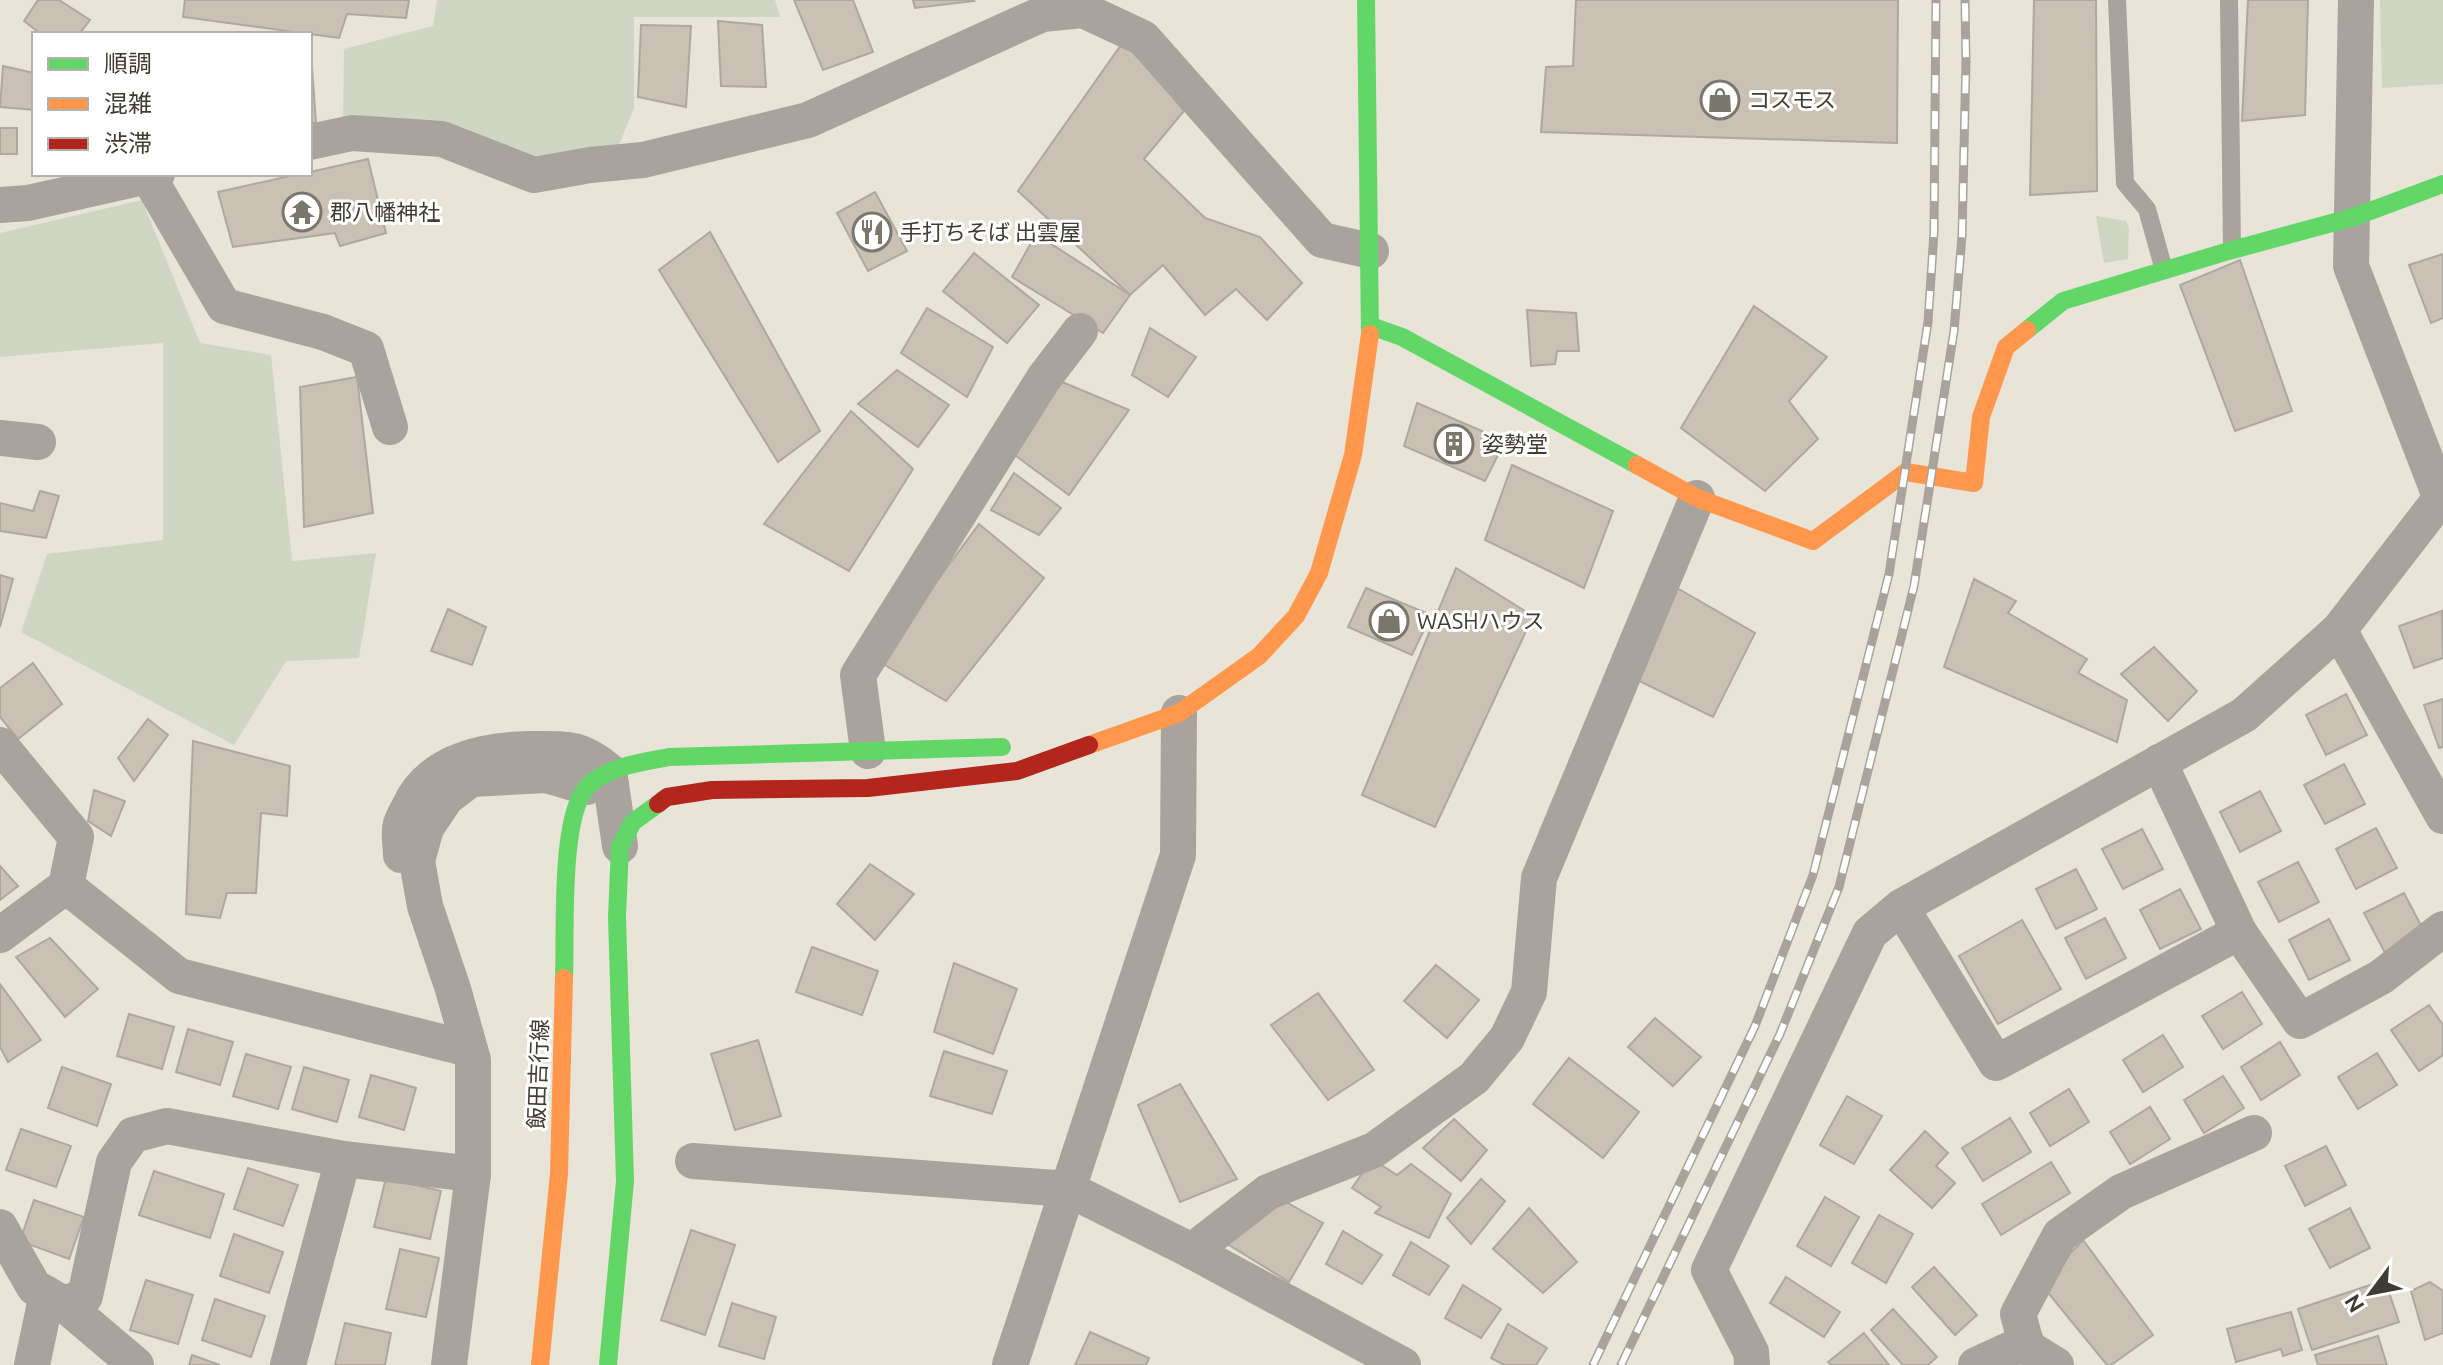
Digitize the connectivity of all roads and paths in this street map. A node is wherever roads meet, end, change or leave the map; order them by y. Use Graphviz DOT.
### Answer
graph roads {
  1 [pos="1366,0"];
  2 [pos="2117,0"];
  3 [pos="2229,0"];
  4 [pos="2356,0"];
  5 [pos="1041,7"];
  6 [pos="312,142"];
  7 [pos="143,176"];
  8 [pos="153,176"];
  9 [pos="86,182"];
  10 [pos="2443,184"];
  11 [pos="0,205"];
  12 [pos="2354,217"];
  13 [pos="2232,250"];
  14 [pos="1371,251"];
  15 [pos="2164,270"];
  16 [pos="1371,326"];
  17 [pos="1080,331"];
  18 [pos="390,427"];
  19 [pos="0,438"];
  20 [pos="38,442"];
  21 [pos="1697,498"];
  22 [pos="2442,501"];
  23 [pos="2339,630"];
  24 [pos="1179,713"];
  25 [pos="1089,744"];
  26 [pos="0,745"];
  27 [pos="868,751"];
  28 [pos="2159,762"];
  29 [pos="598,779"];
  30 [pos="2443,816"];
  31 [pos="620,846"];
  32 [pos="66,886"];
  33 [pos="1901,907"];
  34 [pos="2443,929"];
  35 [pos="2239,932"];
  36 [pos="0,935"];
  37 [pos="469,1049"];
  38 [pos="2254,1133"];
  39 [pos="343,1159"];
  40 [pos="693,1161"];
  41 [pos="473,1174"];
  42 [pos="1068,1189"];
  43 [pos="0,1227"];
  44 [pos="1192,1251"];
  45 [pos="55,1299"];
  46 [pos="2026,1342"];
  47 [pos="32,1365"];
  48 [pos="136,1365"];
  49 [pos="288,1365"];
  50 [pos="449,1365"];
  51 [pos="540,1365"];
  52 [pos="608,1365"];
  53 [pos="1010,1365"];
  54 [pos="1403,1365"];
  55 [pos="1752,1365"];
  56 [pos="1976,1365"];
  57 [pos="2056,1365"];
  1 -- 14 [label="street"];
  2 -- 15 [label="lane"];
  3 -- 13 [label="lane"];
  4 -- 12 [label="street"];
  5 -- 6 [label="street"];
  5 -- 14 [label="street"];
  7 -- 9 [label="street"];
  8 -- 18 [label="street"];
  9 -- 11 [label="street"];
  10 -- 12 [label="street"];
  12 -- 13 [label="street"];
  12 -- 22 [label="street"];
  13 -- 15 [label="street"];
  14 -- 16 [label="street"];
  15 -- 21 [label="street"];
  16 -- 21 [label="street"];
  16 -- 24 [label="street"];
  17 -- 27 [label="street"];
  19 -- 20 [label="street"];
  21 -- 44 [label="street"];
  22 -- 23 [label="street"];
  23 -- 28 [label="street"];
  23 -- 30 [label="street"];
  24 -- 25 [label="street"];
  24 -- 42 [label="street"];
  25 -- 27 [label="street"];
  25 -- 31 [label="street"];
  26 -- 32 [label="street"];
  27 -- 29 [label="street"];
  28 -- 33 [label="street"];
  28 -- 35 [label="street"];
  29 -- 31 [label="street"];
  29 -- 37 [label="street"];
  29 -- 51 [label="street, 飯田吉行線"];
  31 -- 52 [label="street"];
  32 -- 36 [label="street"];
  32 -- 37 [label="street"];
  33 -- 35 [label="street"];
  33 -- 55 [label="street"];
  34 -- 35 [label="street"];
  37 -- 41 [label="street"];
  38 -- 46 [label="street"];
  39 -- 41 [label="street"];
  39 -- 45 [label="street"];
  39 -- 49 [label="street"];
  40 -- 42 [label="street"];
  41 -- 50 [label="street"];
  42 -- 44 [label="street"];
  42 -- 53 [label="street"];
  43 -- 45 [label="street"];
  44 -- 54 [label="street"];
  45 -- 47 [label="street"];
  45 -- 48 [label="street"];
  46 -- 56 [label="street"];
  46 -- 57 [label="street"];
}
